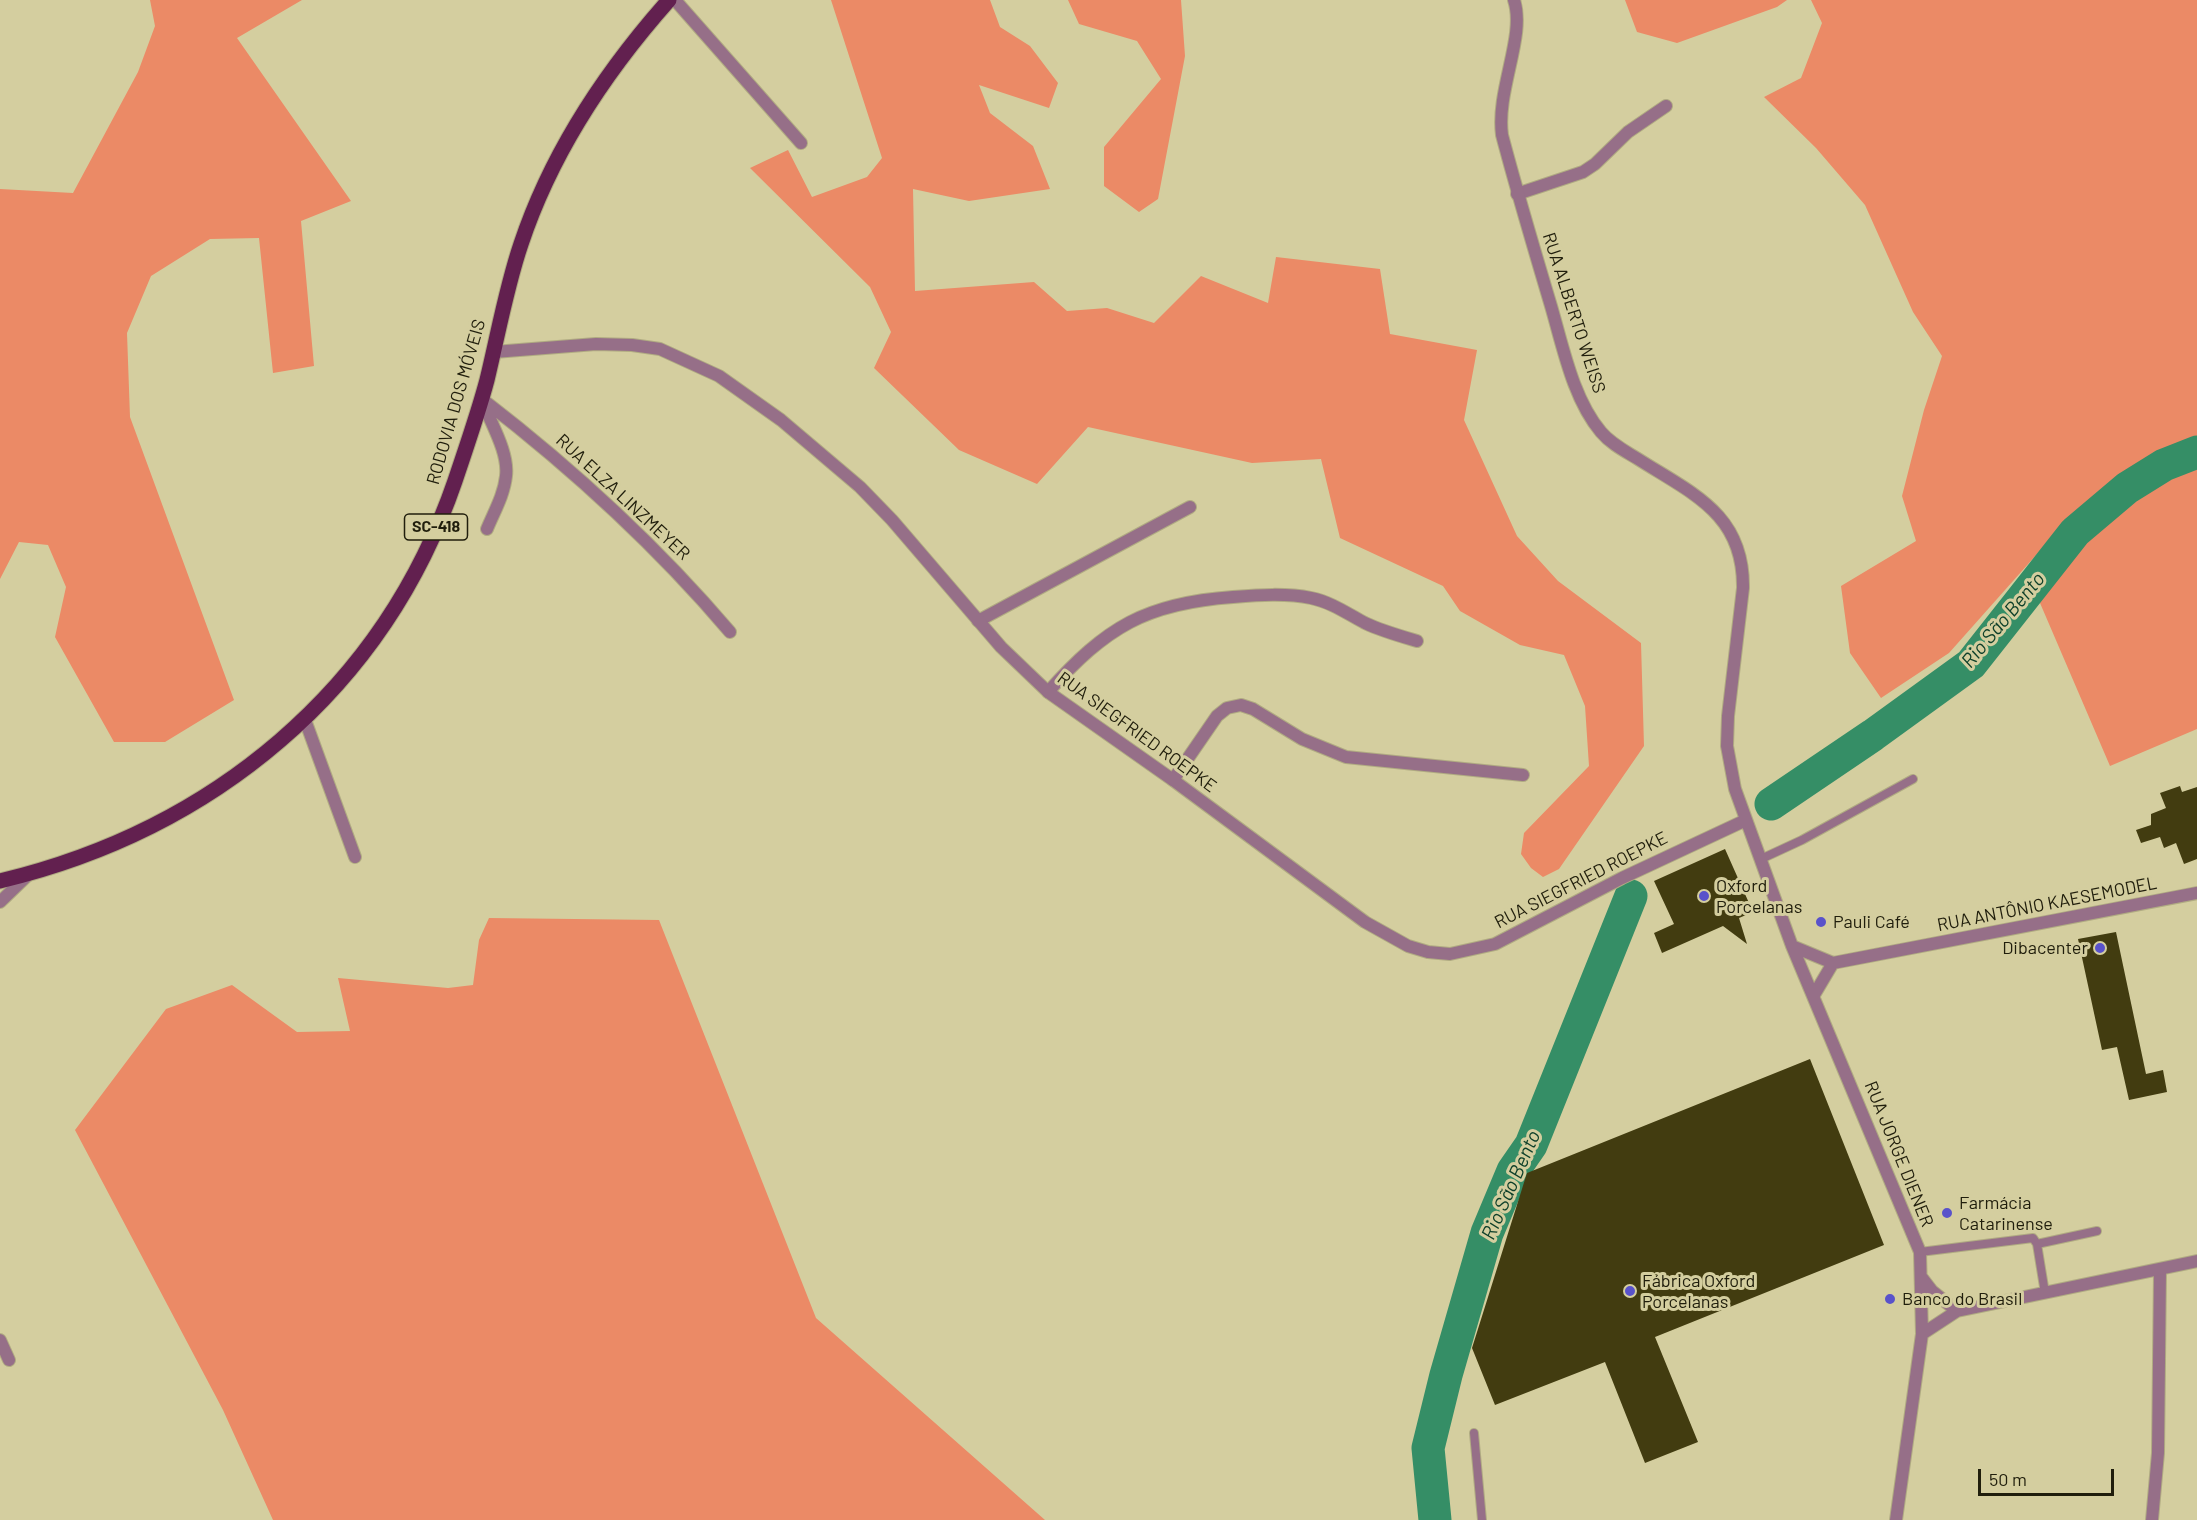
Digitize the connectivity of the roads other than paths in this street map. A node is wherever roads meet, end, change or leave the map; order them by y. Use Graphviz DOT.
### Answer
graph roads {
  1 [pos="669,0"];
  2 [pos="675,0"];
  3 [pos="1515,0"];
  4 [pos="1666,106"];
  5 [pos="801,143"];
  6 [pos="1518,194"];
  7 [pos="494,352"];
  8 [pos="482,399"];
  9 [pos="1190,507"];
  10 [pos="487,529"];
  11 [pos="978,621"];
  12 [pos="730,633"];
  13 [pos="1417,641"];
  14 [pos="1048,692"];
  15 [pos="305,720"];
  16 [pos="1522,775"];
  17 [pos="1913,779"];
  18 [pos="1173,780"];
  19 [pos="1746,820"];
  20 [pos="355,857"];
  21 [pos="1761,859"];
  22 [pos="28,875"];
  23 [pos="0,881"];
  24 [pos="2197,893"];
  25 [pos="0,902"];
  26 [pos="1792,946"];
  27 [pos="1833,963"];
  28 [pos="1814,995"];
  29 [pos="2097,1231"];
  30 [pos="2037,1244"];
  31 [pos="1920,1252"];
  32 [pos="2197,1261"];
  33 [pos="2160,1270"];
  34 [pos="1922,1278"];
  35 [pos="2045,1293"];
  36 [pos="1957,1311"];
  37 [pos="1922,1334"];
  38 [pos="0,1340"];
  39 [pos="9,1360"];
  40 [pos="1474,1433"];
  41 [pos="1482,1520"];
  42 [pos="1896,1520"];
  43 [pos="2152,1520"];
  1 -- 7 [label="main road, RODOVIA DOS MÓVEIS / SC-418"];
  2 -- 5 [label="street"];
  3 -- 6 [label="street, RUA ALBERTO WEISS"];
  4 -- 6 [label="street"];
  6 -- 19 [label="street, RUA ALBERTO WEISS"];
  7 -- 8 [label="main road, RODOVIA DOS MÓVEIS / SC-418"];
  7 -- 11 [label="street, RUA SIEGFRIED ROEPKE"];
  8 -- 10 [label="street"];
  8 -- 12 [label="street, RUA ELZA LINZMEYER"];
  8 -- 15 [label="main road, RODOVIA DOS MÓVEIS / SC-418"];
  9 -- 11 [label="street"];
  11 -- 14 [label="street, RUA SIEGFRIED ROEPKE"];
  13 -- 14 [label="street"];
  14 -- 18 [label="street, RUA SIEGFRIED ROEPKE"];
  15 -- 20 [label="street"];
  15 -- 22 [label="main road, RODOVIA DOS MÓVEIS / SC-418"];
  16 -- 18 [label="street"];
  17 -- 21 [label="lane"];
  18 -- 19 [label="street, RUA SIEGFRIED ROEPKE"];
  19 -- 21 [label="street, RUA JORGE DIENER"];
  21 -- 26 [label="street, RUA JORGE DIENER"];
  22 -- 23 [label="main road, RODOVIA DOS MÓVEIS / SC-418"];
  22 -- 25 [label="street"];
  24 -- 27 [label="street, RUA ANTÔNIO KAESEMODEL"];
  26 -- 27 [label="street"];
  26 -- 28 [label="street, RUA JORGE DIENER"];
  27 -- 28 [label="street"];
  28 -- 31 [label="street, RUA JORGE DIENER"];
  29 -- 30 [label="lane"];
  30 -- 31 [label="lane"];
  30 -- 35 [label="lane"];
  31 -- 34 [label="street, RUA JORGE DIENER"];
  32 -- 33 [label="street"];
  33 -- 35 [label="street"];
  33 -- 43 [label="street"];
  34 -- 36 [label="street"];
  34 -- 37 [label="street, RUA JORGE DIENER"];
  35 -- 36 [label="street"];
  36 -- 37 [label="street"];
  37 -- 42 [label="street, RUA JORGE DIENER"];
  38 -- 39 [label="street"];
  40 -- 41 [label="lane"];
}
